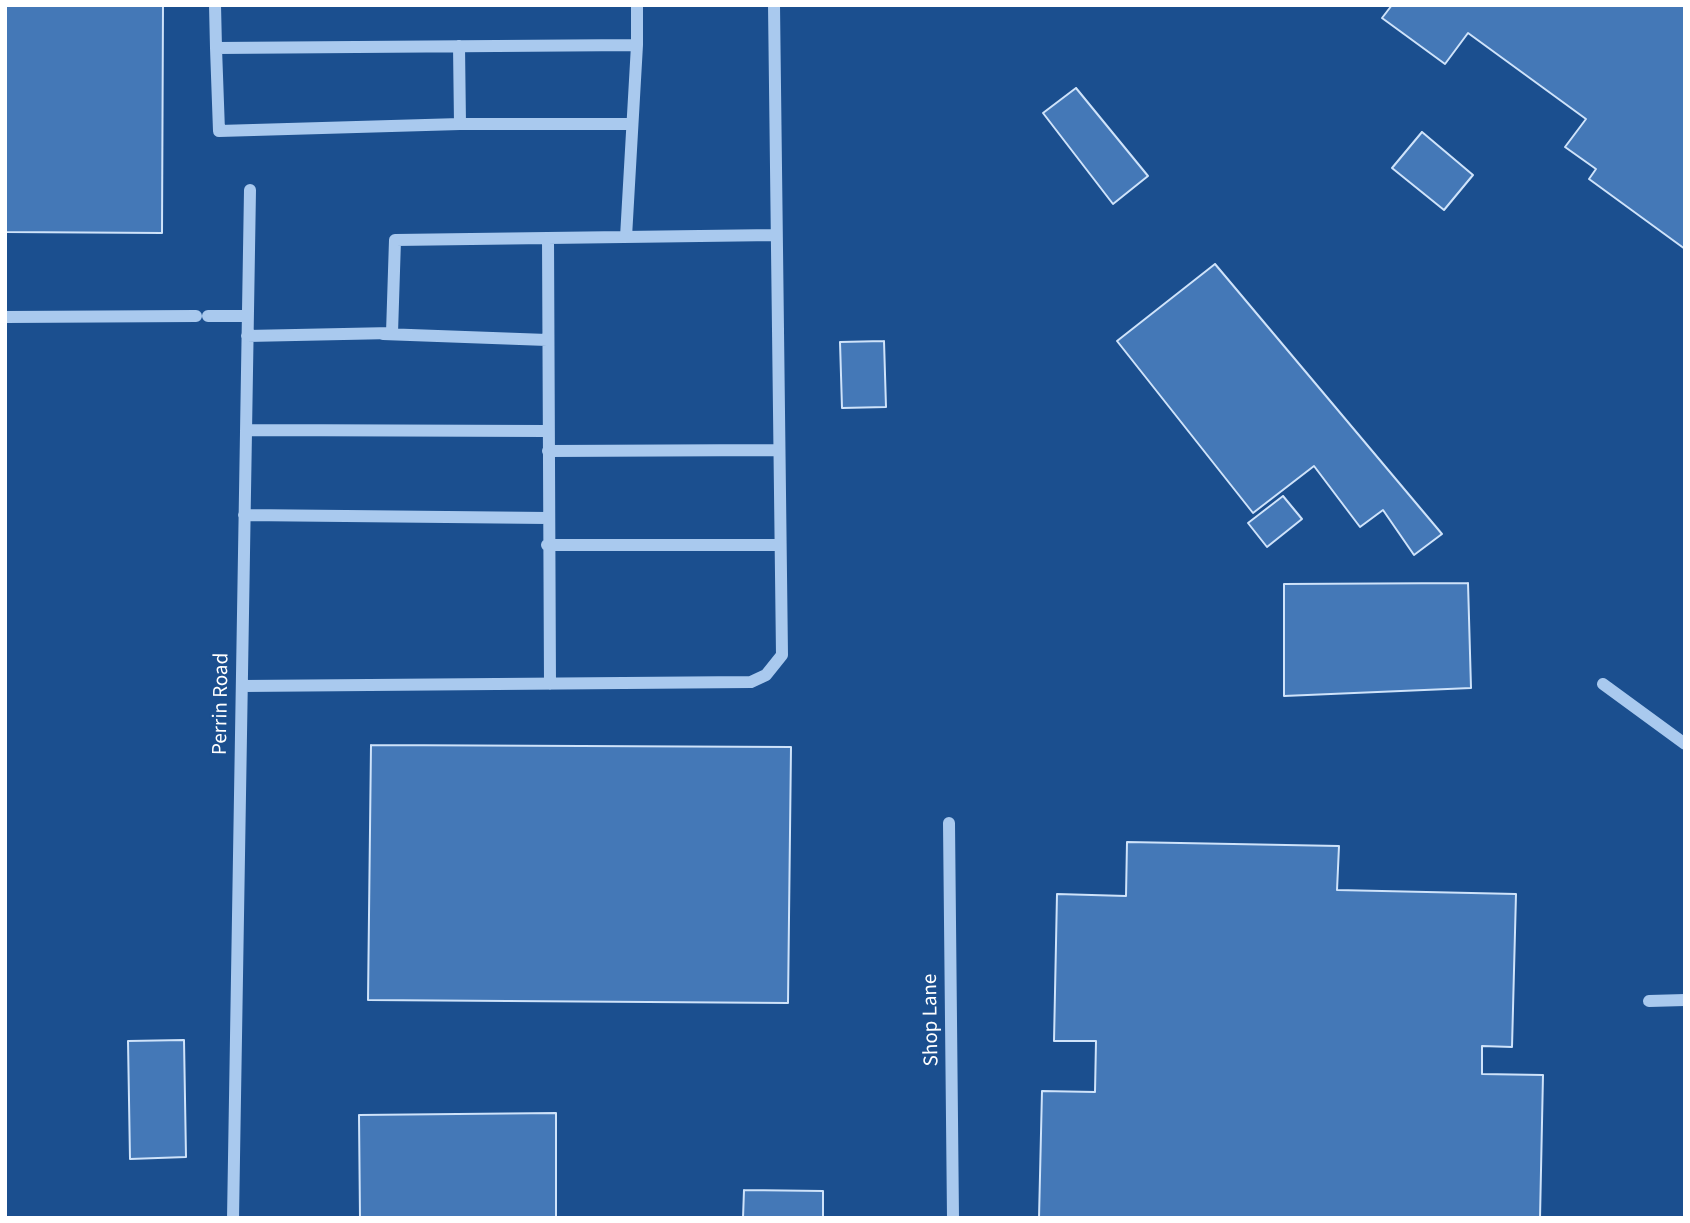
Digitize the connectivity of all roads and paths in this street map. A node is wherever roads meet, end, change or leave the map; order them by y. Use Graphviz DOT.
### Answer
graph roads {
  1 [pos="215,5"];
  2 [pos="637,5"];
  3 [pos="774,5"];
  4 [pos="637,44"];
  5 [pos="459,46"];
  6 [pos="216,48"];
  7 [pos="460,124"];
  8 [pos="632,124"];
  9 [pos="250,190"];
  10 [pos="776,235"];
  11 [pos="626,237"];
  12 [pos="548,238"];
  13 [pos="247,316"];
  14 [pos="5,317"];
  15 [pos="383,334"];
  16 [pos="247,336"];
  17 [pos="547,340"];
  18 [pos="246,430"];
  19 [pos="547,431"];
  20 [pos="779,450"];
  21 [pos="548,451"];
  22 [pos="244,515"];
  23 [pos="548,518"];
  24 [pos="547,545"];
  25 [pos="780,545"];
  26 [pos="550,684"];
  27 [pos="1603,684"];
  28 [pos="242,686"];
  29 [pos="1685,744"];
  30 [pos="949,823"];
  31 [pos="1685,1000"];
  32 [pos="1649,1001"];
  33 [pos="233,1218"];
  34 [pos="953,1218"];
  1 -- 6 [label="street"];
  2 -- 4 [label="street"];
  3 -- 10 [label="street"];
  4 -- 5 [label="street"];
  4 -- 8 [label="street"];
  5 -- 6 [label="street"];
  5 -- 7 [label="street"];
  6 -- 7 [label="street"];
  7 -- 8 [label="street"];
  8 -- 11 [label="street"];
  9 -- 13 [label="street, Perrin Road"];
  10 -- 11 [label="street"];
  10 -- 20 [label="street"];
  11 -- 12 [label="street"];
  12 -- 15 [label="street"];
  12 -- 17 [label="street"];
  13 -- 14 [label="street"];
  13 -- 16 [label="street, Perrin Road"];
  15 -- 16 [label="street"];
  15 -- 17 [label="street"];
  16 -- 18 [label="street, Perrin Road"];
  17 -- 19 [label="street"];
  18 -- 19 [label="street"];
  18 -- 22 [label="street, Perrin Road"];
  19 -- 21 [label="street"];
  20 -- 21 [label="street"];
  20 -- 25 [label="street"];
  21 -- 23 [label="street"];
  22 -- 23 [label="street"];
  22 -- 28 [label="street, Perrin Road"];
  23 -- 24 [label="street"];
  24 -- 25 [label="street"];
  24 -- 26 [label="street"];
  25 -- 26 [label="street"];
  26 -- 28 [label="street"];
  27 -- 29 [label="street"];
  28 -- 33 [label="street, Perrin Road"];
  30 -- 34 [label="street, Shop Lane"];
  31 -- 32 [label="street"];
}
